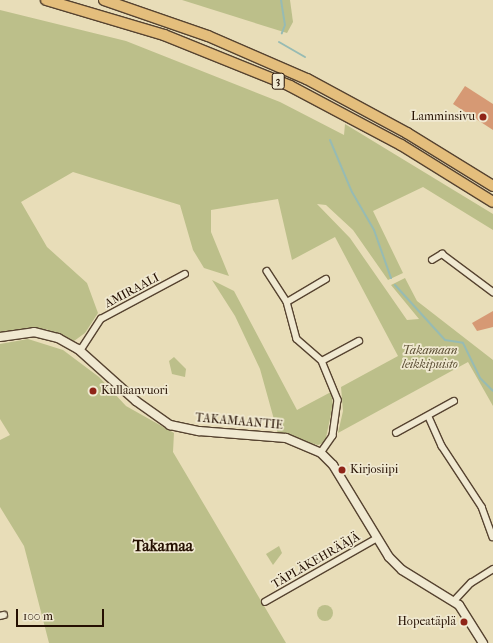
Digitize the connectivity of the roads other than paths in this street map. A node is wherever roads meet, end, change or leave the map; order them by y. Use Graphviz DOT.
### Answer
graph roads {
  1 [pos="46,0"];
  2 [pos="104,0"];
  3 [pos="493,186"];
  4 [pos="493,202"];
  5 [pos="432,260"];
  6 [pos="267,271"];
  7 [pos="184,274"];
  8 [pos="326,279"];
  9 [pos="493,292"];
  10 [pos="288,302"];
  11 [pos="0,337"];
  12 [pos="358,341"];
  13 [pos="80,351"];
  14 [pos="322,361"];
  15 [pos="454,400"];
  16 [pos="429,417"];
  17 [pos="396,433"];
  18 [pos="322,453"];
  19 [pos="493,537"];
  20 [pos="377,538"];
  21 [pos="493,569"];
  22 [pos="454,601"];
  23 [pos="265,602"];
  24 [pos="483,643"];
  1 -- 4 [label="highway, 3"];
  2 -- 3 [label="highway, 3"];
  5 -- 9 [label="street"];
  6 -- 10 [label="street"];
  7 -- 13 [label="street, AMIRAALI"];
  8 -- 10 [label="street"];
  10 -- 14 [label="street"];
  11 -- 13 [label="street, TAKAMAANTIE"];
  12 -- 14 [label="street"];
  13 -- 18 [label="street, TAKAMAANTIE"];
  14 -- 18 [label="street"];
  15 -- 16 [label="street"];
  16 -- 17 [label="street"];
  16 -- 19 [label="street"];
  18 -- 20 [label="street, TAKAMAANTIE"];
  20 -- 22 [label="street, TAKAMAANTIE"];
  20 -- 23 [label="street, TÄPLÄKEHRÄÄJÄ"];
  21 -- 22 [label="street"];
  22 -- 24 [label="street, TAKAMAANTIE"];
}
